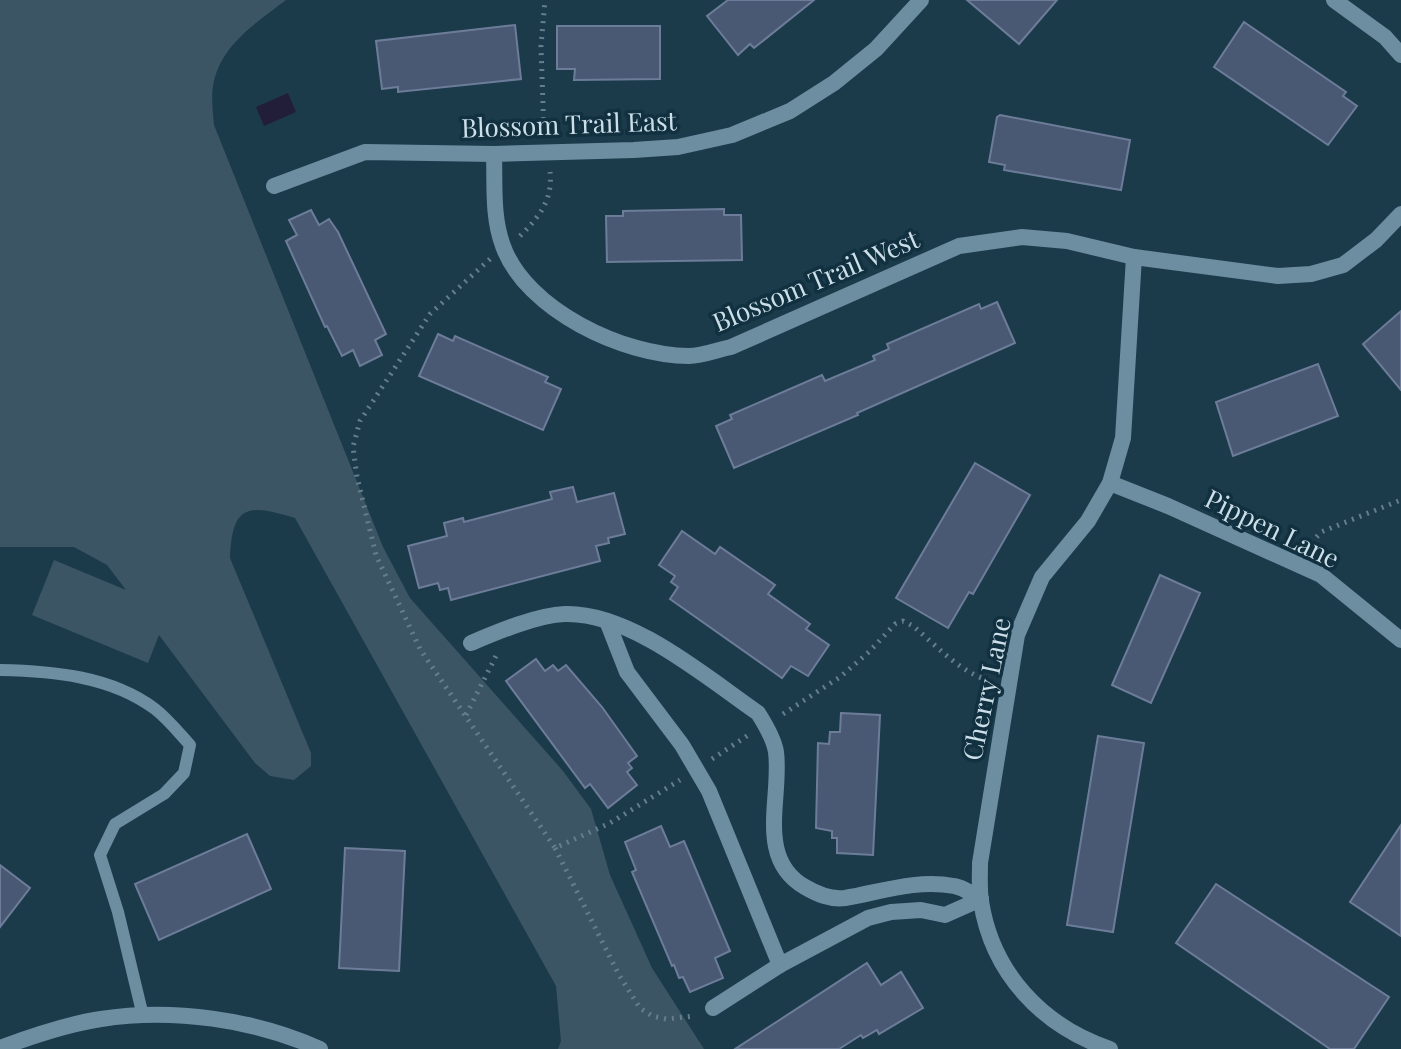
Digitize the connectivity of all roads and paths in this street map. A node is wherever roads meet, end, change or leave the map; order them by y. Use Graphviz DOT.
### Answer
graph roads {
  1 [pos="545,0"];
  2 [pos="921,0"];
  3 [pos="1334,0"];
  4 [pos="1401,55"];
  5 [pos="548,153"];
  6 [pos="494,154"];
  7 [pos="274,186"];
  8 [pos="1401,214"];
  9 [pos="504,249"];
  10 [pos="1134,257"];
  11 [pos="1110,483"];
  12 [pos="1401,500"];
  13 [pos="1296,563"];
  14 [pos="607,621"];
  15 [pos="511,627"];
  16 [pos="1401,640"];
  17 [pos="471,643"];
  18 [pos="0,670"];
  19 [pos="1009,685"];
  20 [pos="466,715"];
  21 [pos="765,725"];
  22 [pos="697,769"];
  23 [pos="555,848"];
  24 [pos="981,899"];
  25 [pos="780,965"];
  26 [pos="713,1008"];
  27 [pos="143,1016"];
  28 [pos="0,1048"];
  29 [pos="320,1049"];
  30 [pos="1110,1049"];
  1 -- 5 [label="path"];
  2 -- 5 [label="street, Blossom Trail East"];
  3 -- 4 [label="street"];
  5 -- 6 [label="street, Blossom Trail East"];
  5 -- 9 [label="path"];
  6 -- 7 [label="street, Blossom Trail East"];
  6 -- 9 [label="street, Blossom Trail West"];
  8 -- 10 [label="street"];
  9 -- 10 [label="street, Blossom Trail West"];
  9 -- 20 [label="path"];
  10 -- 11 [label="street, Cherry Lane"];
  11 -- 13 [label="street, Pippen Lane"];
  11 -- 19 [label="street, Cherry Lane"];
  12 -- 13 [label="path"];
  13 -- 16 [label="street, Pippen Lane"];
  14 -- 15 [label="street"];
  14 -- 21 [label="street"];
  14 -- 22 [label="street"];
  15 -- 17 [label="street"];
  15 -- 20 [label="path"];
  18 -- 27 [label="lane"];
  19 -- 21 [label="path"];
  19 -- 24 [label="street, Cherry Lane"];
  20 -- 23 [label="path"];
  21 -- 22 [label="path"];
  21 -- 24 [label="street"];
  22 -- 23 [label="path"];
  22 -- 25 [label="street"];
  23 -- 26 [label="path"];
  24 -- 25 [label="street"];
  24 -- 30 [label="street, Cherry Lane"];
  25 -- 26 [label="street"];
  27 -- 28 [label="street"];
  27 -- 29 [label="street"];
}
